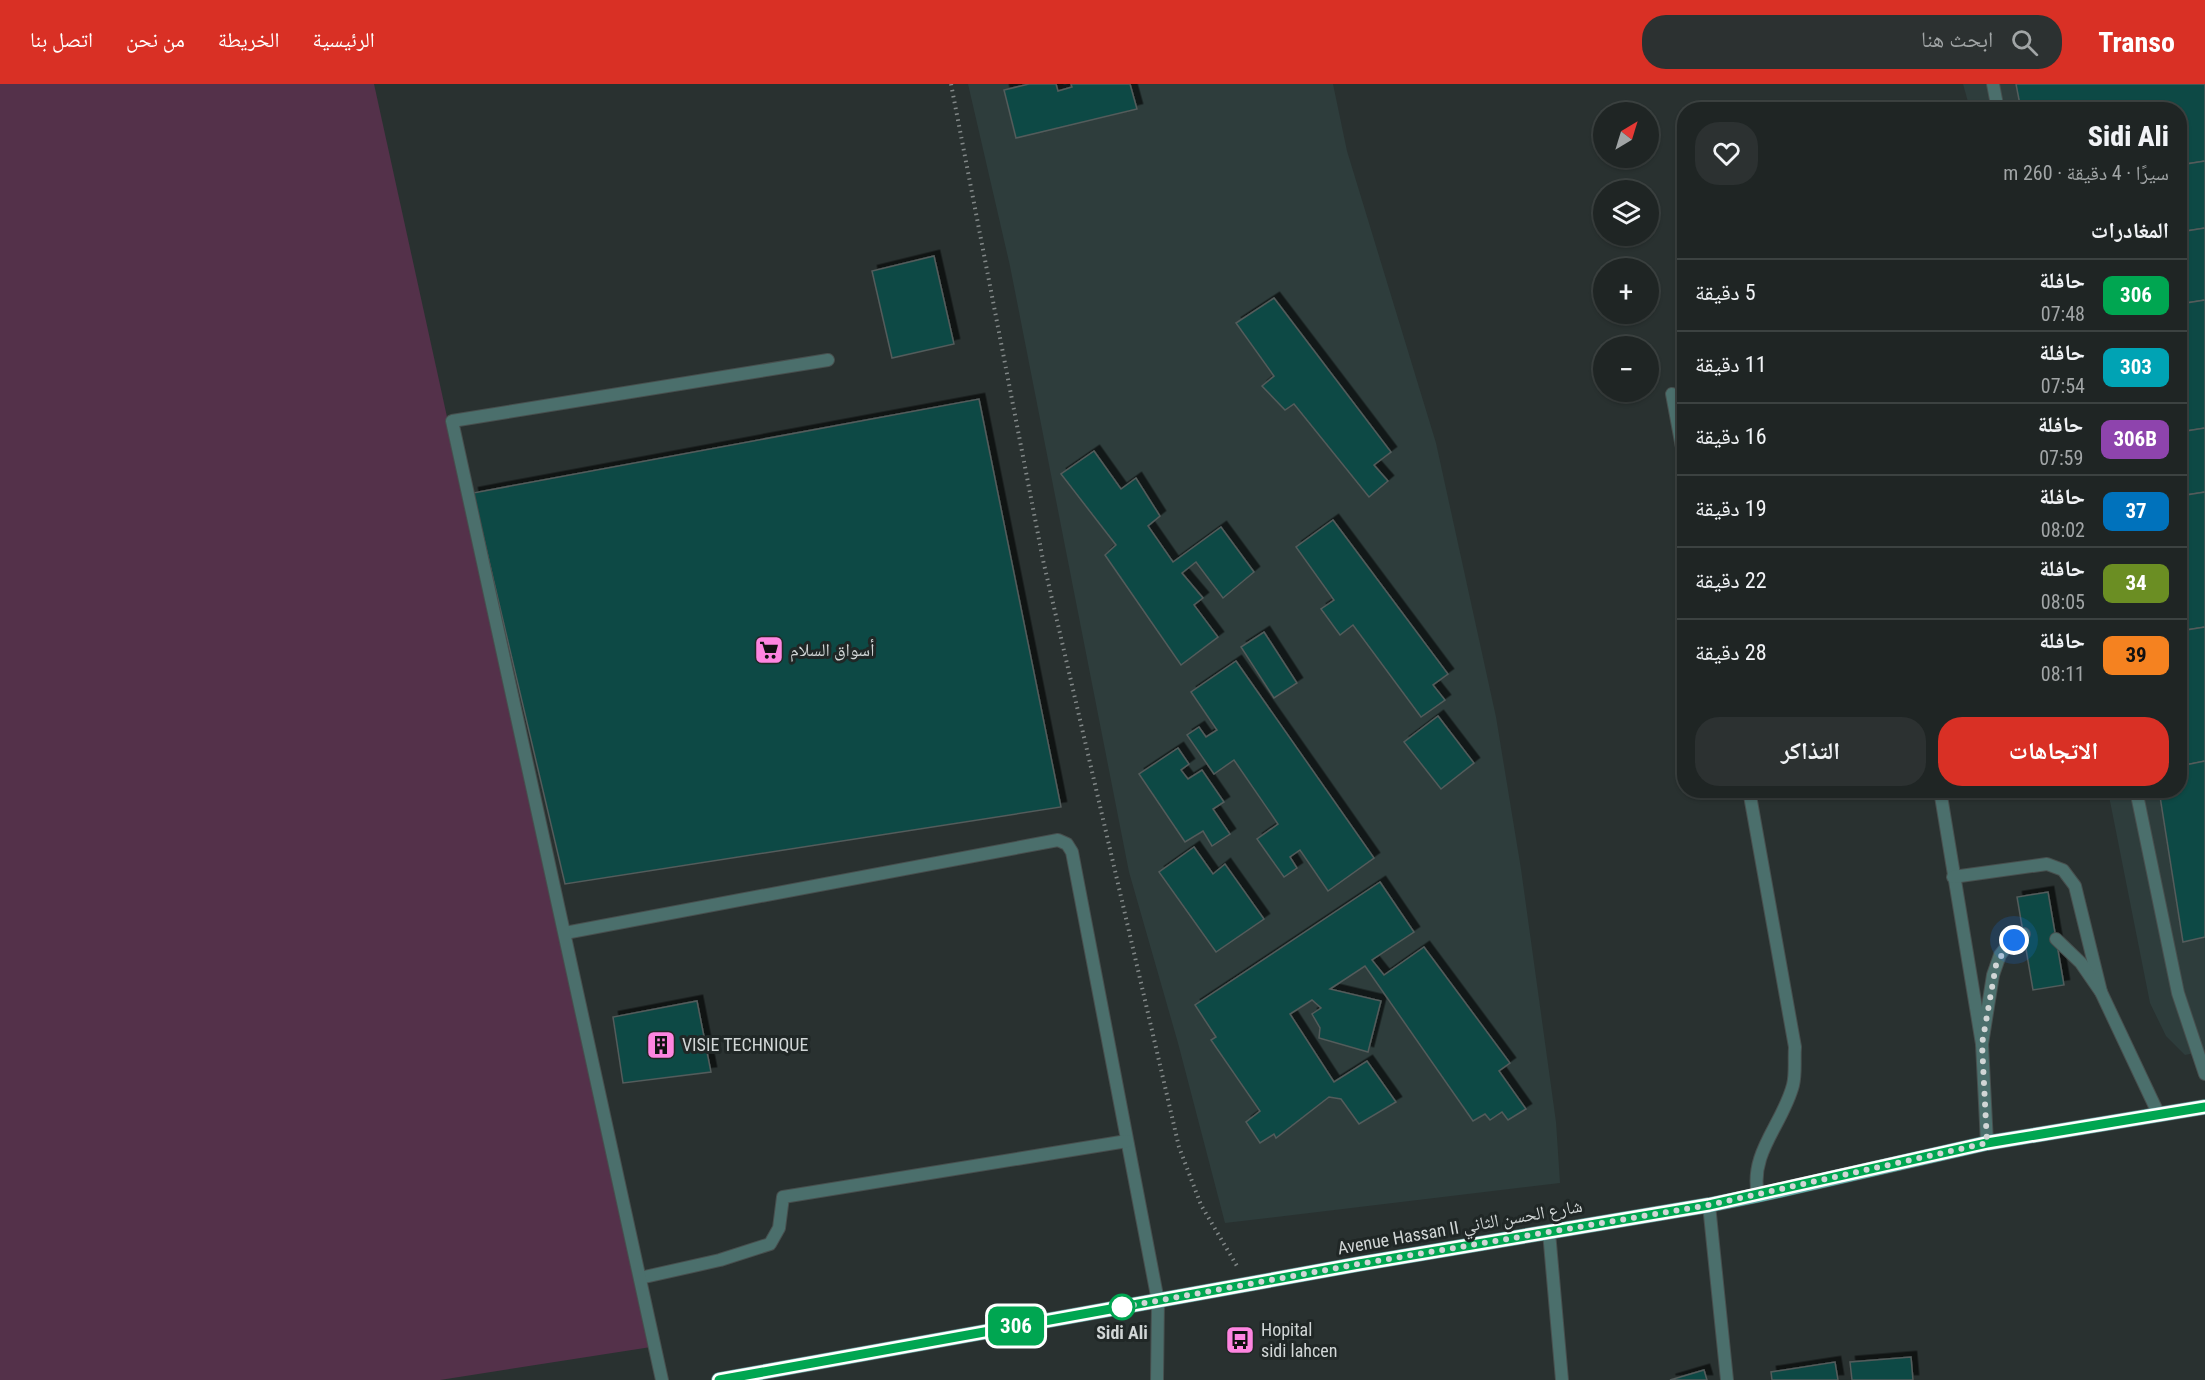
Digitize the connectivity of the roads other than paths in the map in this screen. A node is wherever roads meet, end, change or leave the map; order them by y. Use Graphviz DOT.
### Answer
graph roads {
  1 [pos="1993,84"];
  2 [pos="1996,102"];
  3 [pos="828,360"];
  4 [pos="1672,394"];
  5 [pos="1677,421"];
  6 [pos="1750,798"];
  7 [pos="1941,798"];
  8 [pos="2138,798"];
  9 [pos="1953,877"];
  10 [pos="565,933"];
  11 [pos="2024,934"];
  12 [pos="2056,939"];
  13 [pos="2102,992"];
  14 [pos="1982,1044"];
  15 [pos="2205,1074"];
  16 [pos="2205,1107"];
  17 [pos="2159,1115"];
  18 [pos="1127,1141"];
  19 [pos="1987,1143"];
  20 [pos="1758,1195"];
  21 [pos="1709,1205"];
  22 [pos="1549,1232"];
  23 [pos="640,1278"];
  24 [pos="1158,1300"];
  25 [pos="662,1380"];
  26 [pos="719,1380"];
  27 [pos="1157,1380"];
  28 [pos="1562,1380"];
  29 [pos="1727,1380"];
  1 -- 2 [label="street"];
  3 -- 10 [label="street"];
  4 -- 5 [label="street"];
  6 -- 20 [label="street"];
  7 -- 9 [label="street"];
  8 -- 15 [label="street"];
  9 -- 13 [label="street"];
  9 -- 14 [label="street"];
  10 -- 18 [label="street"];
  10 -- 23 [label="street"];
  11 -- 14 [label="street"];
  12 -- 13 [label="street"];
  13 -- 17 [label="street"];
  14 -- 19 [label="street"];
  16 -- 17 [label="main road, Avenue Hassan II شارع الحسن الثاني"];
  17 -- 19 [label="main road, Avenue Hassan II شارع الحسن الثاني"];
  18 -- 23 [label="street"];
  18 -- 24 [label="street"];
  19 -- 20 [label="main road, Avenue Hassan II شارع الحسن الثاني"];
  20 -- 21 [label="main road, Avenue Hassan II شارع الحسن الثاني"];
  21 -- 22 [label="main road, Avenue Hassan II شارع الحسن الثاني"];
  21 -- 29 [label="street"];
  22 -- 24 [label="main road, Avenue Hassan II شارع الحسن الثاني"];
  22 -- 28 [label="street"];
  23 -- 25 [label="street"];
  24 -- 26 [label="main road, Avenue Hassan II شارع الحسن الثاني"];
  24 -- 27 [label="street"];
}
